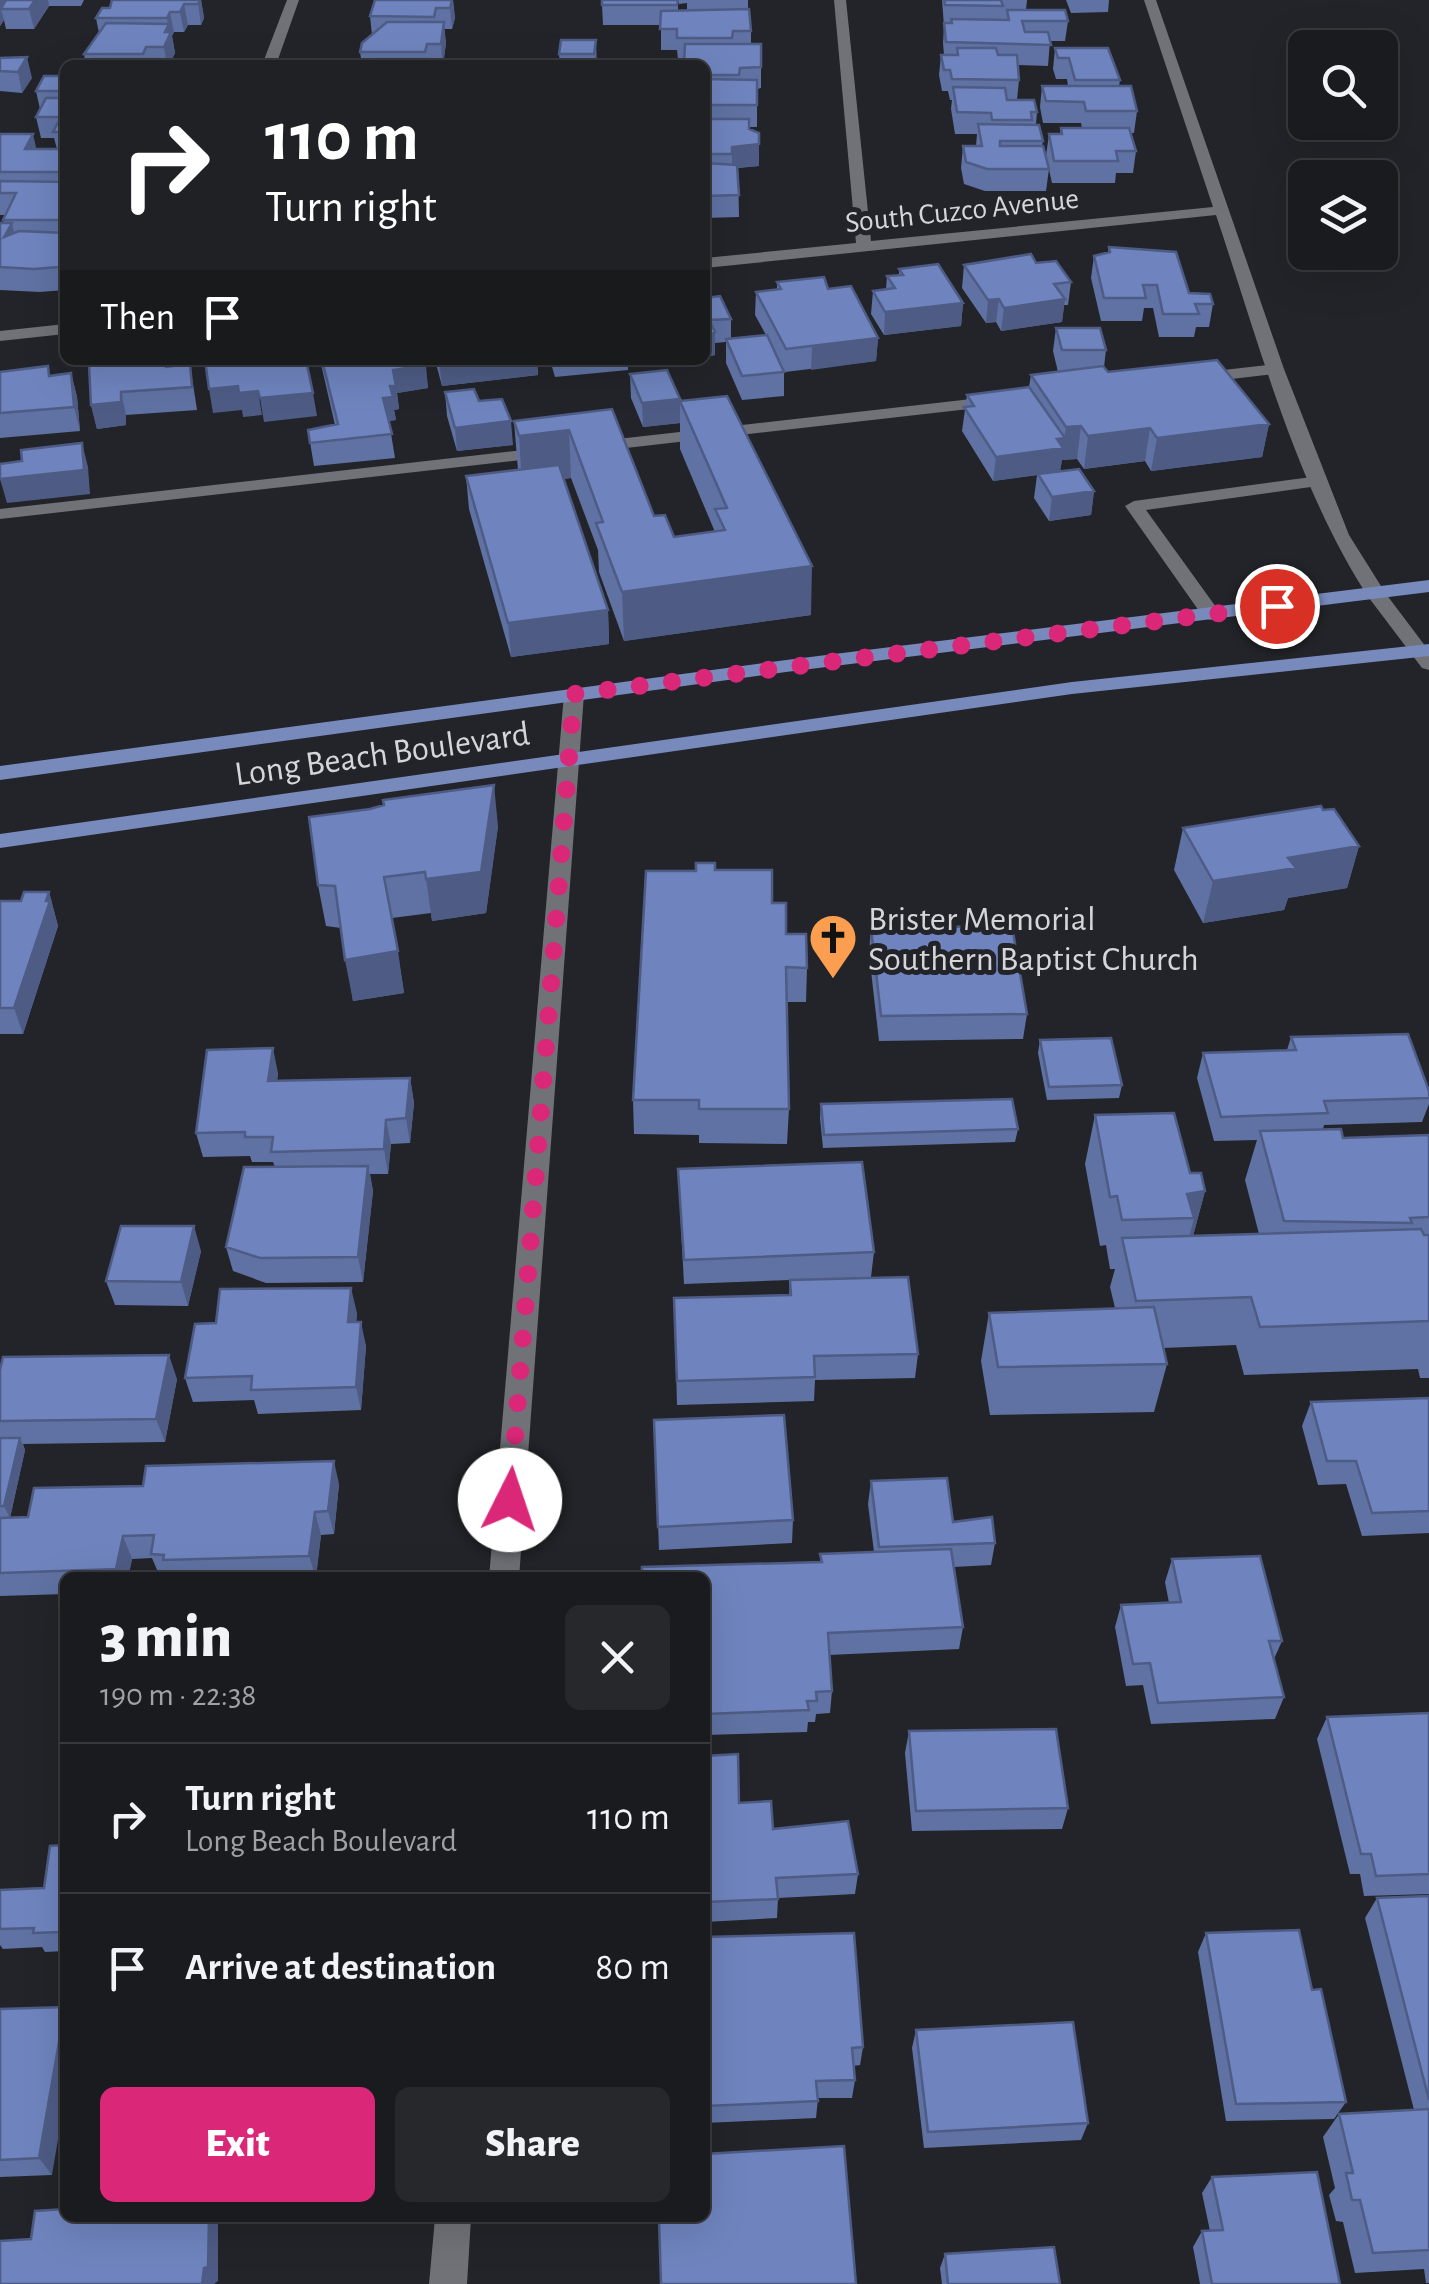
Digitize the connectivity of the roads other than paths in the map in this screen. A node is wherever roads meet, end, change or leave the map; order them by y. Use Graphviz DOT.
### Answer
graph roads {
  1 [pos="293,0"];
  2 [pos="840,0"];
  3 [pos="1150,0"];
  4 [pos="271,60"];
  5 [pos="1224,210"];
  6 [pos="864,248"];
  7 [pos="710,263"];
  8 [pos="60,330"];
  9 [pos="0,336"];
  10 [pos="1276,369"];
  11 [pos="1178,380"];
  12 [pos="1021,398"];
  13 [pos="1319,481"];
  14 [pos="0,514"];
  15 [pos="1429,586"];
  16 [pos="1376,594"];
  17 [pos="1211,614"];
  18 [pos="1426,655"];
  19 [pos="574,694"];
  20 [pos="568,759"];
  21 [pos="0,773"];
  22 [pos="0,841"];
  23 [pos="504,1572"];
  24 [pos="453,2222"];
  25 [pos="448,2284"];
  1 -- 4 [label="street"];
  2 -- 6 [label="street"];
  3 -- 5 [label="street"];
  5 -- 6 [label="street, South Cuzco Avenue"];
  5 -- 10 [label="street"];
  6 -- 7 [label="street, South Cuzco Avenue"];
  8 -- 9 [label="street"];
  10 -- 11 [label="street"];
  10 -- 13 [label="street"];
  12 -- 14 [label="street"];
  13 -- 16 [label="street"];
  13 -- 17 [label="street"];
  15 -- 16 [label="main road, Long Beach Boulevard"];
  16 -- 17 [label="main road, Long Beach Boulevard"];
  16 -- 18 [label="street"];
  17 -- 19 [label="main road, Long Beach Boulevard"];
  18 -- 20 [label="main road, Long Beach Boulevard"];
  19 -- 20 [label="street"];
  19 -- 21 [label="main road, Long Beach Boulevard"];
  20 -- 22 [label="main road, Long Beach Boulevard"];
  20 -- 23 [label="street"];
  24 -- 25 [label="street"];
}
